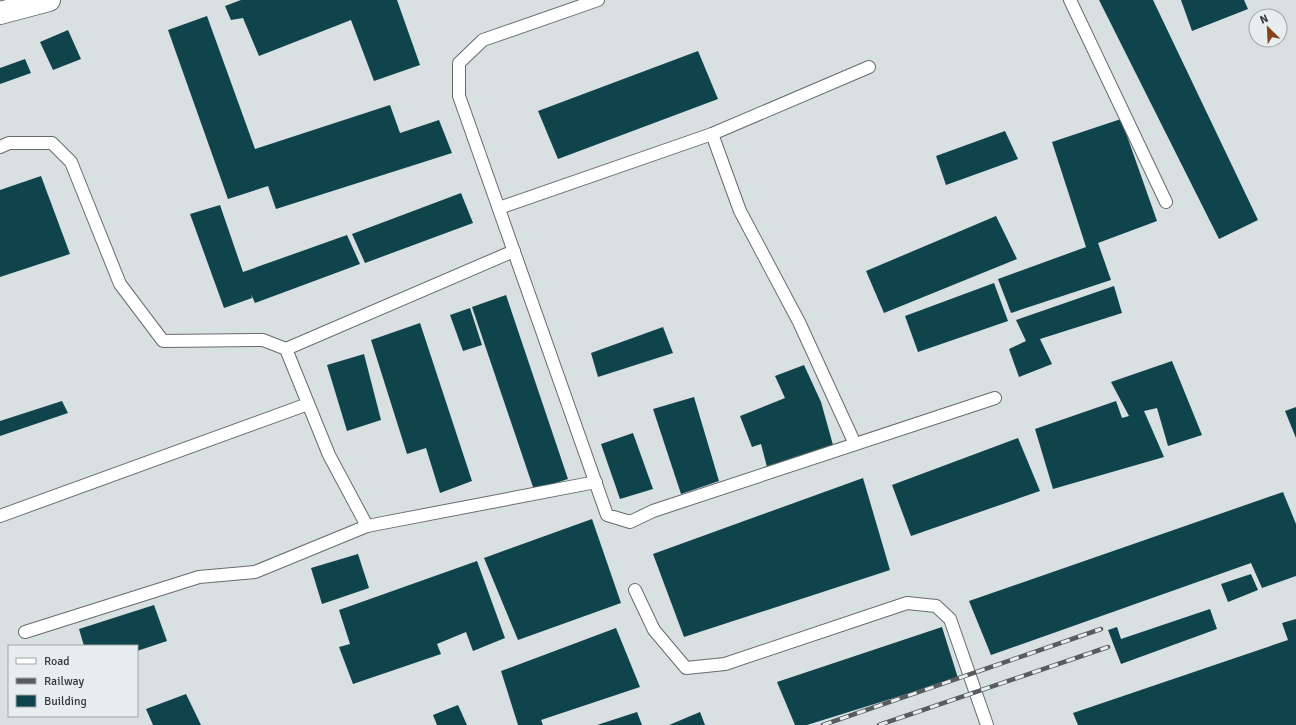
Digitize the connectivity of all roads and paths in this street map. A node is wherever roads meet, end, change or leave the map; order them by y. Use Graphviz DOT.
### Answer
graph roads {
  1 [pos="49,0"];
  2 [pos="598,0"];
  3 [pos="1070,0"];
  4 [pos="0,12"];
  5 [pos="869,68"];
  6 [pos="712,134"];
  7 [pos="0,146"];
  8 [pos="1166,202"];
  9 [pos="499,208"];
  10 [pos="514,251"];
  11 [pos="286,349"];
  12 [pos="995,398"];
  13 [pos="308,404"];
  14 [pos="855,444"];
  15 [pos="596,482"];
  16 [pos="0,516"];
  17 [pos="367,526"];
  18 [pos="635,590"];
  19 [pos="25,632"];
  20 [pos="987,725"];
  1 -- 4 [label="street"];
  2 -- 9 [label="lane"];
  3 -- 8 [label="lane"];
  5 -- 6 [label="lane"];
  6 -- 9 [label="lane"];
  6 -- 14 [label="lane"];
  7 -- 11 [label="lane"];
  9 -- 10 [label="lane"];
  10 -- 11 [label="lane"];
  10 -- 15 [label="lane"];
  11 -- 13 [label="lane"];
  12 -- 14 [label="lane"];
  13 -- 16 [label="lane"];
  13 -- 17 [label="lane"];
  14 -- 15 [label="lane"];
  15 -- 17 [label="lane"];
  17 -- 19 [label="lane"];
  18 -- 20 [label="lane"];
}
